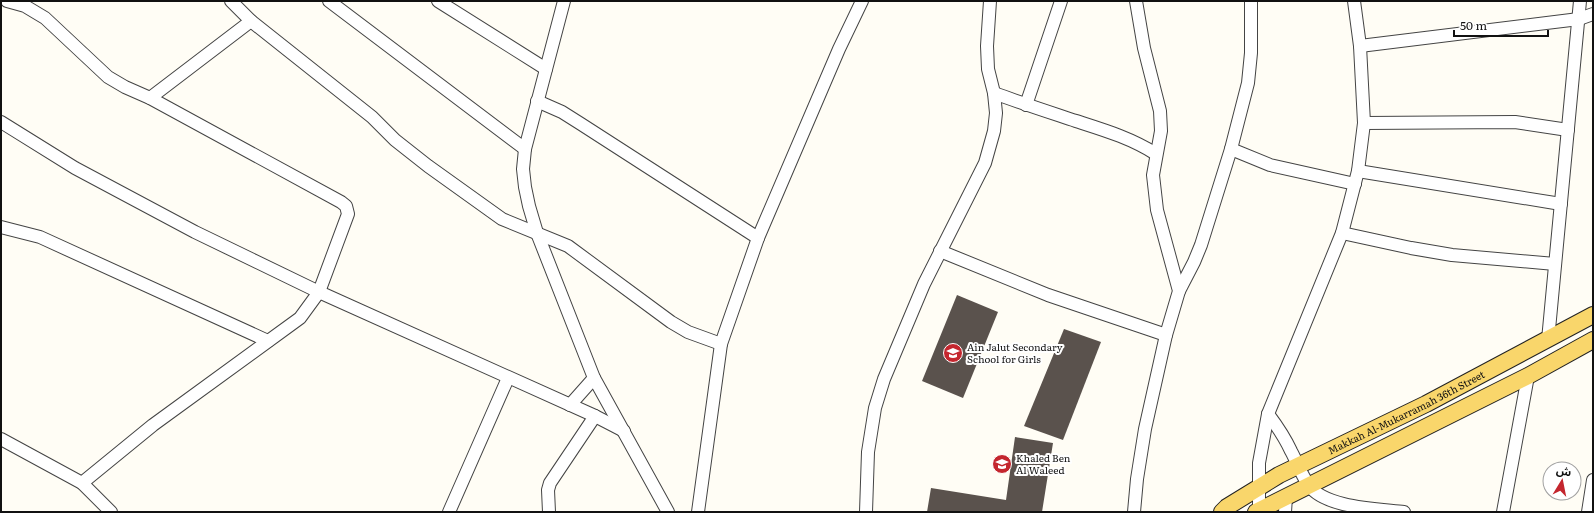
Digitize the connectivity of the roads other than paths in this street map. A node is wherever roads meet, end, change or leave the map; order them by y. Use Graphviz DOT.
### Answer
graph roads {
  1 [pos="7,1"];
  2 [pos="231,1"];
  3 [pos="329,1"];
  4 [pos="438,1"];
  5 [pos="564,1"];
  6 [pos="862,1"];
  7 [pos="990,1"];
  8 [pos="1061,1"];
  9 [pos="1136,1"];
  10 [pos="1251,1"];
  11 [pos="1354,1"];
  12 [pos="1580,1"];
  13 [pos="1593,14"];
  14 [pos="1579,20"];
  15 [pos="251,21"];
  16 [pos="1360,46"];
  17 [pos="546,69"];
  18 [pos="994,93"];
  19 [pos="150,98"];
  20 [pos="537,101"];
  21 [pos="1026,105"];
  22 [pos="1,122"];
  23 [pos="1364,123"];
  24 [pos="1568,130"];
  25 [pos="524,149"];
  26 [pos="1231,149"];
  27 [pos="1156,154"];
  28 [pos="1358,171"];
  29 [pos="1355,184"];
  30 [pos="1561,204"];
  31 [pos="1,227"];
  32 [pos="537,233"];
  33 [pos="1342,233"];
  34 [pos="758,238"];
  35 [pos="940,251"];
  36 [pos="1555,264"];
  37 [pos="1179,291"];
  38 [pos="319,292"];
  39 [pos="1593,315"];
  40 [pos="1166,335"];
  41 [pos="1548,340"];
  42 [pos="1593,340"];
  43 [pos="268,341"];
  44 [pos="721,344"];
  45 [pos="1528,376"];
  46 [pos="508,378"];
  47 [pos="594,378"];
  48 [pos="570,405"];
  49 [pos="1268,414"];
  50 [pos="595,416"];
  51 [pos="624,431"];
  52 [pos="1,439"];
  53 [pos="1298,465"];
  54 [pos="1593,480"];
  55 [pos="82,483"];
  56 [pos="1308,486"];
  57 [pos="1258,488"];
  58 [pos="1285,504"];
  59 [pos="1257,511"];
  60 [pos="111,512"];
  61 [pos="449,512"];
  62 [pos="549,512"];
  63 [pos="668,512"];
  64 [pos="698,512"];
  65 [pos="866,512"];
  66 [pos="1134,512"];
  67 [pos="1222,512"];
  68 [pos="1404,512"];
  69 [pos="1503,512"];
  70 [pos="1588,512"];
  1 -- 19 [label="street"];
  2 -- 15 [label="street"];
  3 -- 25 [label="street"];
  4 -- 17 [label="street"];
  5 -- 17 [label="street"];
  6 -- 34 [label="street"];
  7 -- 18 [label="street"];
  8 -- 21 [label="street"];
  9 -- 27 [label="street"];
  10 -- 26 [label="street"];
  11 -- 16 [label="street"];
  12 -- 14 [label="street"];
  13 -- 14 [label="street"];
  14 -- 16 [label="street"];
  14 -- 24 [label="street"];
  15 -- 19 [label="street"];
  15 -- 32 [label="street"];
  16 -- 23 [label="street"];
  17 -- 20 [label="street"];
  18 -- 21 [label="street"];
  18 -- 35 [label="street"];
  19 -- 38 [label="street"];
  20 -- 25 [label="street"];
  20 -- 34 [label="street"];
  21 -- 27 [label="street"];
  22 -- 38 [label="street"];
  23 -- 24 [label="street"];
  23 -- 28 [label="street"];
  24 -- 30 [label="street"];
  25 -- 32 [label="street"];
  26 -- 29 [label="street"];
  26 -- 37 [label="street"];
  27 -- 37 [label="street"];
  28 -- 29 [label="street"];
  28 -- 30 [label="street"];
  29 -- 33 [label="street"];
  30 -- 36 [label="street"];
  31 -- 43 [label="street"];
  32 -- 44 [label="street"];
  32 -- 47 [label="street"];
  33 -- 36 [label="street"];
  33 -- 49 [label="street"];
  34 -- 44 [label="street"];
  35 -- 40 [label="street"];
  35 -- 65 [label="street"];
  36 -- 41 [label="street"];
  37 -- 40 [label="street"];
  38 -- 43 [label="street"];
  38 -- 46 [label="street"];
  39 -- 41 [label="main road, Makkah Al-Mukarramah 36th Street"];
  40 -- 66 [label="street"];
  41 -- 53 [label="main road, Makkah Al-Mukarramah 36th Street"];
  42 -- 45 [label="main road"];
  43 -- 55 [label="street"];
  44 -- 64 [label="street"];
  45 -- 56 [label="main road"];
  45 -- 69 [label="street"];
  46 -- 48 [label="street"];
  46 -- 61 [label="street"];
  47 -- 48 [label="street"];
  47 -- 51 [label="street"];
  48 -- 50 [label="street"];
  49 -- 53 [label="street"];
  49 -- 57 [label="street"];
  50 -- 51 [label="street"];
  50 -- 62 [label="street"];
  51 -- 63 [label="street"];
  52 -- 55 [label="street"];
  53 -- 56 [label="street"];
  53 -- 57 [label="main road, Makkah Al-Mukarramah 36th Street"];
  54 -- 70 [label="street"];
  55 -- 60 [label="street"];
  56 -- 58 [label="main road"];
  56 -- 68 [label="street"];
  57 -- 59 [label="street"];
  57 -- 67 [label="main road, Makkah Al-Mukarramah 36th Street"];
  58 -- 59 [label="main road"];
}
